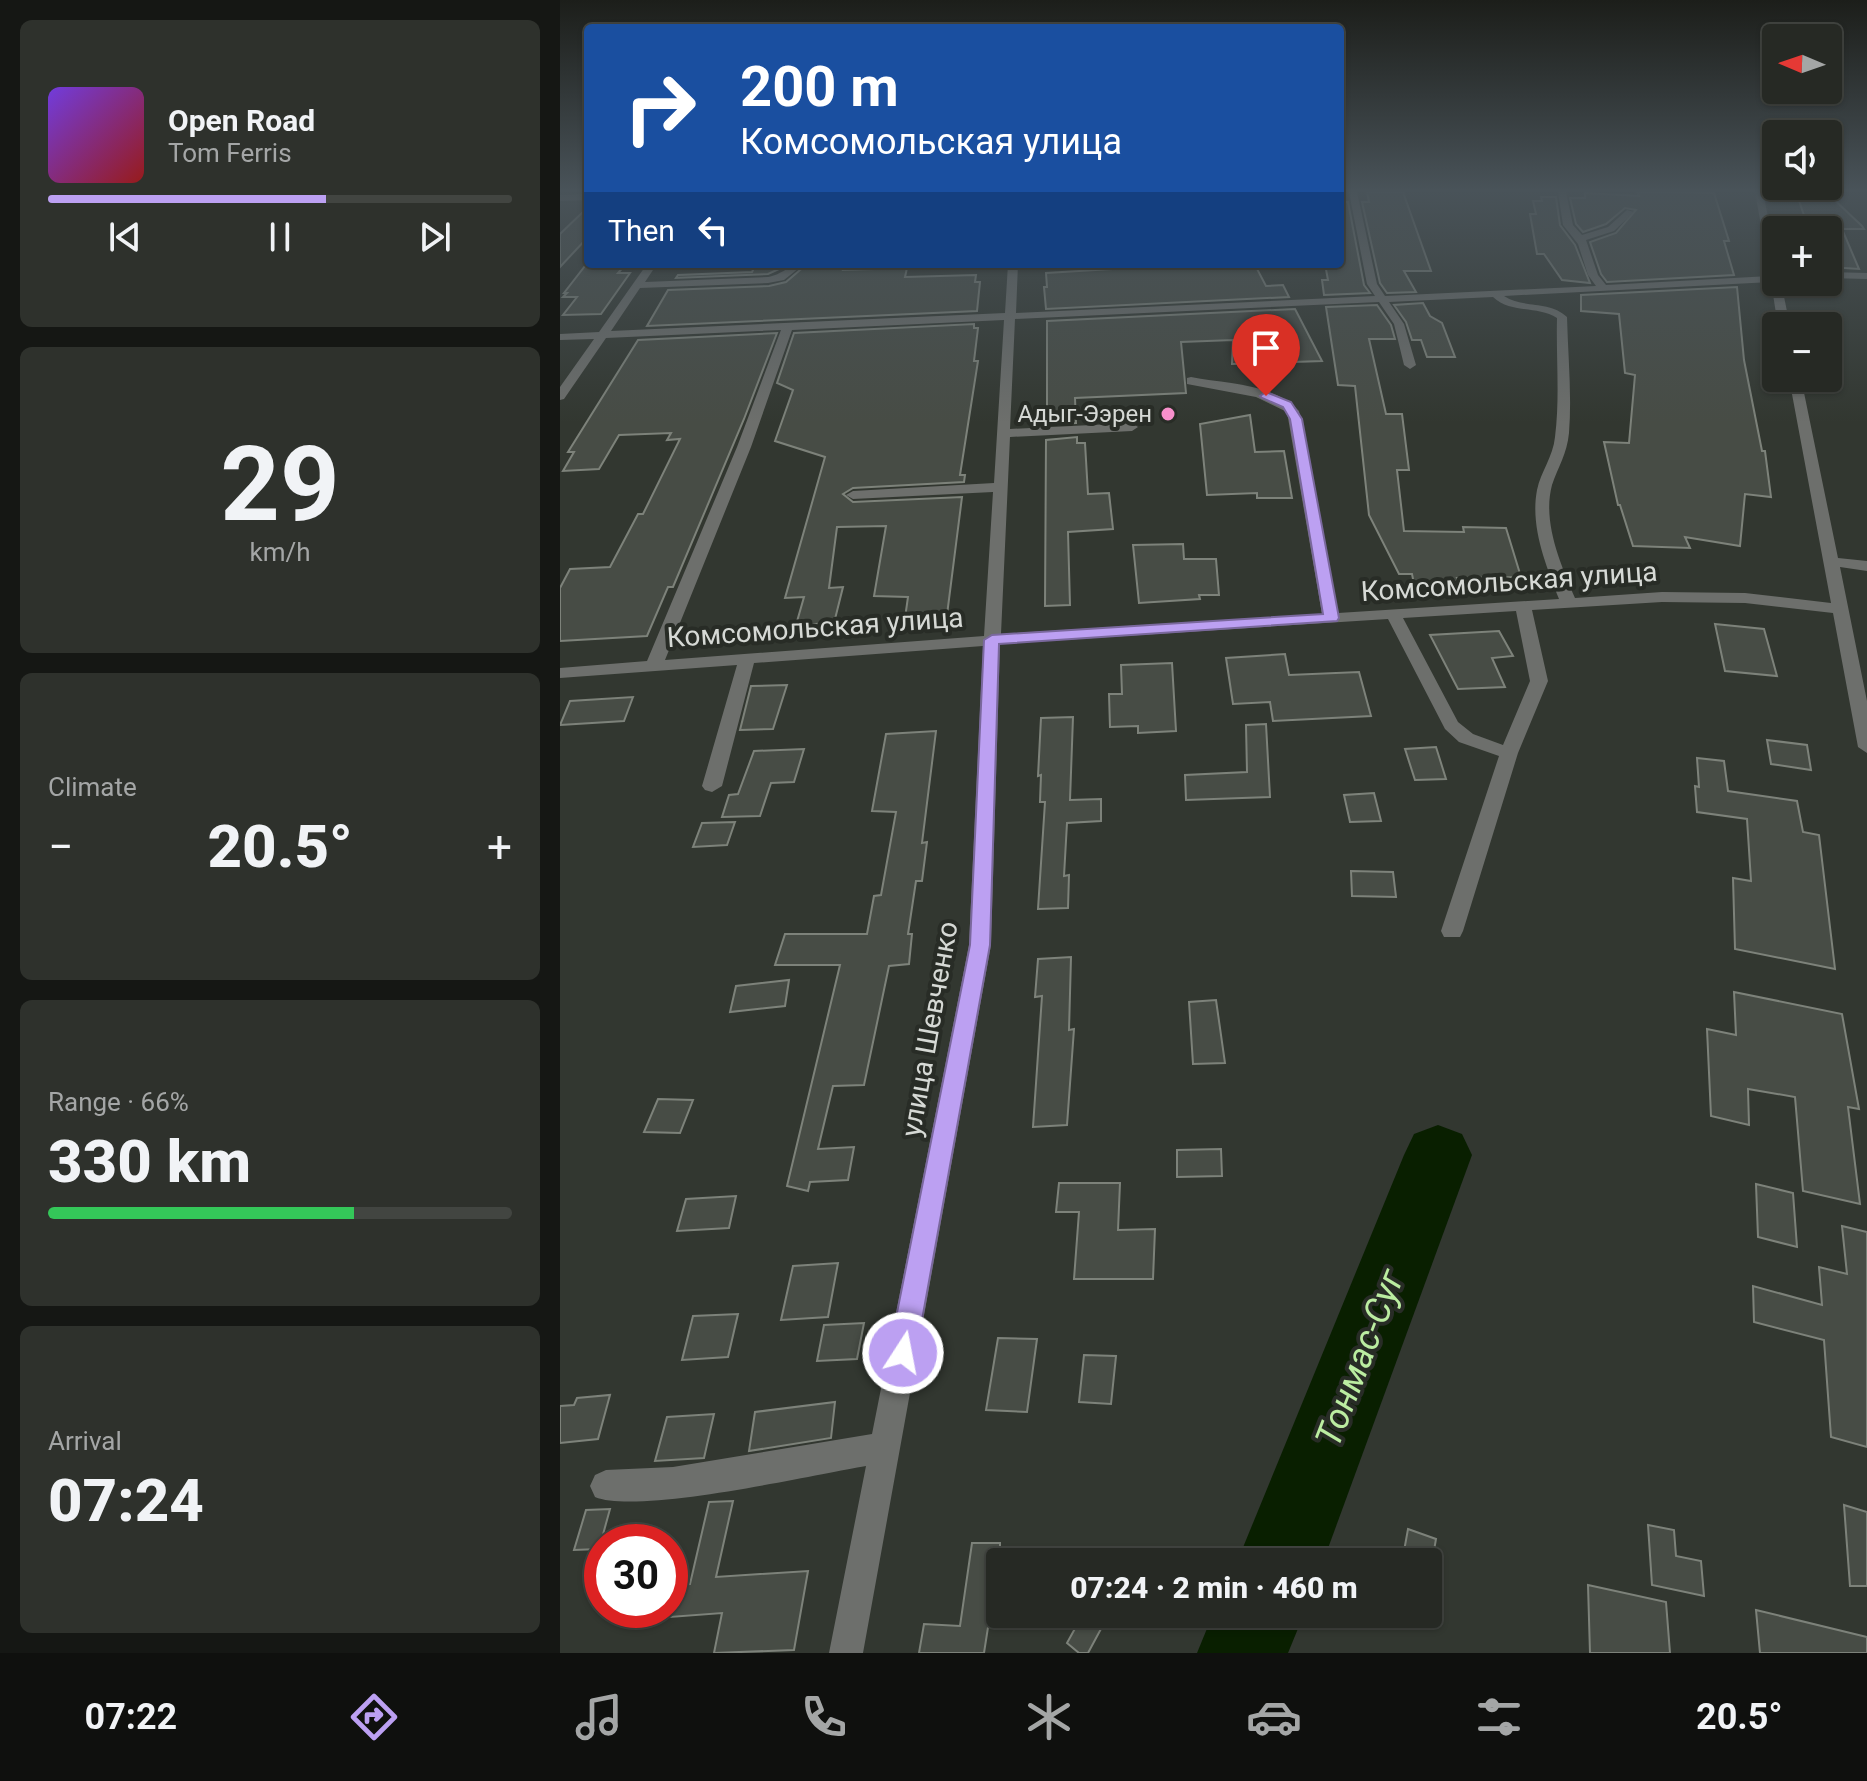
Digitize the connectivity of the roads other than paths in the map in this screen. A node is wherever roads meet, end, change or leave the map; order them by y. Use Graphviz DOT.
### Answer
graph roads {
  1 [pos="648,269"];
  2 [pos="792,269"];
  3 [pos="1012,269"];
  4 [pos="1369,269"];
  5 [pos="1591,269"];
  6 [pos="1842,275"];
  7 [pos="1867,276"];
  8 [pos="1762,279"];
  9 [pos="637,285"];
  10 [pos="1602,287"];
  11 [pos="1494,292"];
  12 [pos="1383,297"];
  13 [pos="1008,315"];
  14 [pos="788,326"];
  15 [pos="601,335"];
  16 [pos="560,337"];
  17 [pos="1410,365"];
  18 [pos="1191,381"];
  19 [pos="1798,392"];
  20 [pos="560,396"];
  21 [pos="1132,427"];
  22 [pos="1002,433"];
  23 [pos="1000,487"];
  24 [pos="853,495"];
  25 [pos="1832,562"];
  26 [pos="1867,566"];
  27 [pos="1569,603"];
  28 [pos="1523,606"];
  29 [pos="1840,609"];
  30 [pos="1393,614"];
  31 [pos="1331,618"];
  32 [pos="992,640"];
  33 [pos="747,659"];
  34 [pos="654,666"];
  35 [pos="560,673"];
  36 [pos="1867,747"];
  37 [pos="1509,753"];
  38 [pos="712,786"];
  39 [pos="1452,931"];
  40 [pos="885,1447"];
  41 [pos="606,1486"];
  42 [pos="846,1653"];
  1 -- 9 [label="street"];
  2 -- 9 [label="street"];
  3 -- 13 [label="street, улица Шевченко"];
  4 -- 12 [label="street"];
  5 -- 10 [label="street"];
  6 -- 7 [label="street"];
  8 -- 10 [label="street"];
  9 -- 15 [label="street"];
  10 -- 11 [label="street"];
  11 -- 12 [label="street"];
  11 -- 27 [label="street"];
  12 -- 13 [label="street"];
  12 -- 17 [label="street"];
  13 -- 14 [label="street"];
  13 -- 22 [label="street, улица Шевченко"];
  14 -- 15 [label="street"];
  14 -- 34 [label="street"];
  15 -- 16 [label="street"];
  15 -- 20 [label="street"];
  18 -- 31 [label="street"];
  19 -- 25 [label="street"];
  21 -- 22 [label="street"];
  22 -- 23 [label="street, улица Шевченко"];
  23 -- 24 [label="street"];
  23 -- 32 [label="street, улица Шевченко"];
  25 -- 26 [label="street"];
  25 -- 29 [label="street"];
  27 -- 28 [label="street, Комсомольская улица"];
  27 -- 29 [label="street, Комсомольская улица"];
  28 -- 30 [label="street, Комсомольская улица"];
  28 -- 37 [label="street"];
  29 -- 36 [label="street"];
  30 -- 31 [label="street, Комсомольская улица"];
  30 -- 37 [label="street"];
  31 -- 32 [label="street, Комсомольская улица"];
  32 -- 33 [label="street, Комсомольская улица"];
  32 -- 40 [label="street, улица Шевченко"];
  33 -- 34 [label="street, Комсомольская улица"];
  33 -- 38 [label="street"];
  34 -- 35 [label="street, Комсомольская улица"];
  37 -- 39 [label="street"];
  40 -- 41 [label="street"];
  40 -- 42 [label="street, улица Шевченко"];
}
